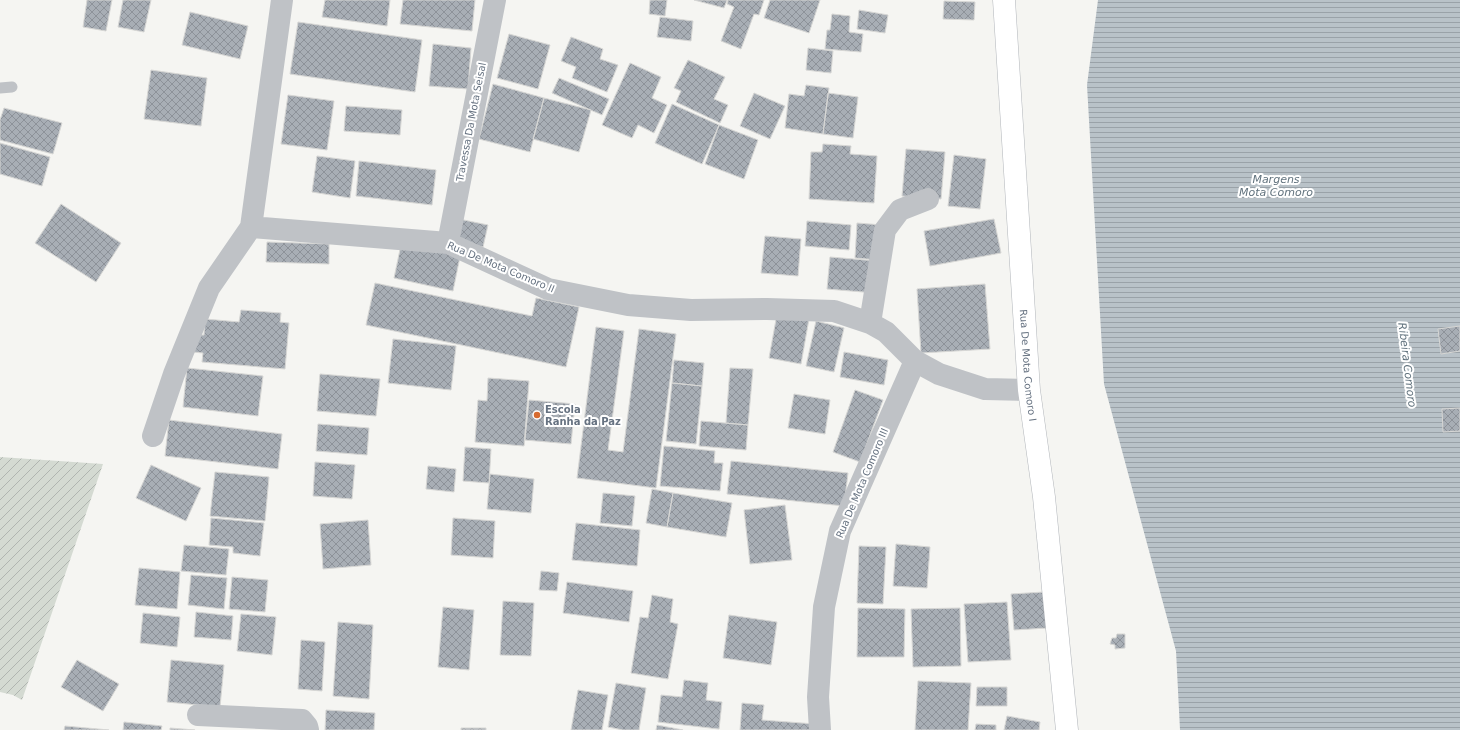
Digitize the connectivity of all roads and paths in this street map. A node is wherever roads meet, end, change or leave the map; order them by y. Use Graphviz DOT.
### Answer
graph roads {
  1 [pos="282,0"];
  2 [pos="495,0"];
  3 [pos="1004,0"];
  4 [pos="12,87"];
  5 [pos="0,88"];
  6 [pos="928,199"];
  7 [pos="251,227"];
  8 [pos="448,243"];
  9 [pos="870,323"];
  10 [pos="914,361"];
  11 [pos="1029,390"];
  12 [pos="153,436"];
  13 [pos="198,715"];
  14 [pos="308,730"];
  15 [pos="820,730"];
  16 [pos="1067,730"];
  1 -- 7 [label="street"];
  2 -- 8 [label="street, Travessa Da Mota Seisal"];
  3 -- 11 [label="street, Rua De Mota Comoro I"];
  4 -- 5 [label="lane"];
  6 -- 9 [label="street"];
  7 -- 8 [label="street, Rua De Mota Comoro II"];
  7 -- 12 [label="street"];
  8 -- 9 [label="street, Rua De Mota Comoro II"];
  9 -- 10 [label="street, Rua De Mota Comoro II"];
  10 -- 11 [label="street, Rua De Mota Comoro II"];
  10 -- 15 [label="street, Rua De Mota Comoro III"];
  11 -- 16 [label="street, Rua De Mota Comoro I"];
  13 -- 14 [label="street"];
}
